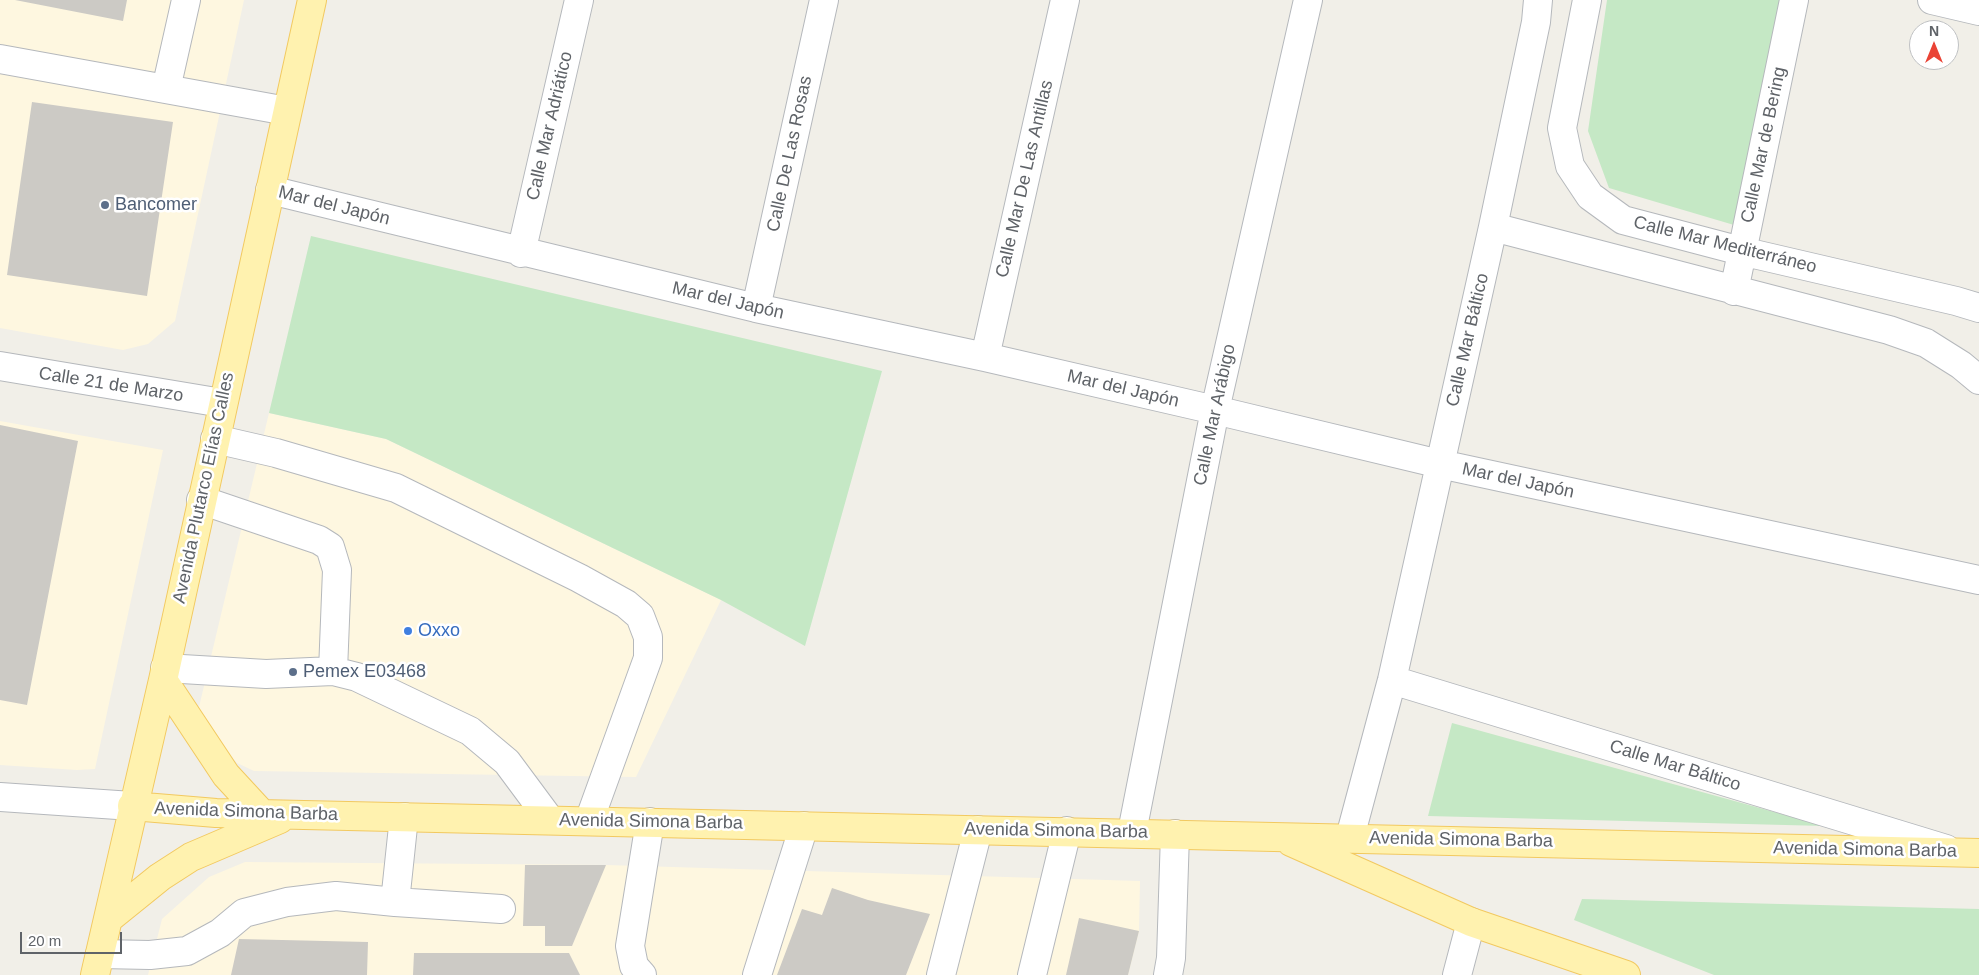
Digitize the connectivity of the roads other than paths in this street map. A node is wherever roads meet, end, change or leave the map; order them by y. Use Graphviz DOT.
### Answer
graph roads {
  1 [pos="186,0"];
  2 [pos="312,0"];
  3 [pos="579,0"];
  4 [pos="824,0"];
  5 [pos="1065,0"];
  6 [pos="1308,0"];
  7 [pos="1538,0"];
  8 [pos="1586,0"];
  9 [pos="1794,0"];
  10 [pos="1932,0"];
  11 [pos="1979,11"];
  12 [pos="1,64"];
  13 [pos="166,89"];
  14 [pos="287,111"];
  15 [pos="270,190"];
  16 [pos="1494,227"];
  17 [pos="1742,251"];
  18 [pos="522,253"];
  19 [pos="1836,273"];
  20 [pos="1734,291"];
  21 [pos="756,308"];
  22 [pos="1979,308"];
  23 [pos="1823,314"];
  24 [pos="985,357"];
  25 [pos="0,366"];
  26 [pos="1979,380"];
  27 [pos="222,403"];
  28 [pos="1215,410"];
  29 [pos="215,439"];
  30 [pos="1440,464"];
  31 [pos="201,500"];
  32 [pos="1979,580"];
  33 [pos="333,671"];
  34 [pos="164,674"];
  35 [pos="1392,680"];
  36 [pos="0,797"];
  37 [pos="132,806"];
  38 [pos="262,814"];
  39 [pos="291,815"];
  40 [pos="404,817"];
  41 [pos="550,820"];
  42 [pos="589,821"];
  43 [pos="650,822"];
  44 [pos="804,826"];
  45 [pos="978,830"];
  46 [pos="1067,831"];
  47 [pos="1132,832"];
  48 [pos="1175,834"];
  49 [pos="1280,837"];
  50 [pos="1350,838"];
  51 [pos="1968,852"];
  52 [pos="395,902"];
  53 [pos="500,909"];
  54 [pos="108,919"];
  55 [pos="1471,922"];
  56 [pos="98,964"];
  57 [pos="642,975"];
  58 [pos="757,975"];
  59 [pos="941,975"];
  60 [pos="1032,975"];
  61 [pos="1168,975"];
  62 [pos="1458,975"];
  63 [pos="1626,975"];
  1 -- 13 [label="street"];
  2 -- 14 [label="main road, Avenida Plutarco Elías Calles"];
  3 -- 18 [label="street, Calle Mar Adriático"];
  4 -- 21 [label="street, Calle De Las Rosas"];
  5 -- 24 [label="street, Calle Mar De Las Antillas"];
  6 -- 28 [label="street, Calle Mar Arábigo"];
  7 -- 16 [label="street, Calle Mar Báltico"];
  8 -- 17 [label="street, Calle Mar Mediterráneo"];
  9 -- 17 [label="street, Calle Mar de Bering"];
  10 -- 11 [label="street"];
  12 -- 13 [label="street"];
  13 -- 14 [label="street"];
  14 -- 15 [label="main road, Avenida Plutarco Elías Calles"];
  15 -- 18 [label="street, Mar del Japón"];
  15 -- 27 [label="main road, Avenida Plutarco Elías Calles"];
  16 -- 20 [label="street"];
  16 -- 30 [label="street, Calle Mar Báltico"];
  17 -- 19 [label="street, Calle Mar Mediterráneo"];
  17 -- 20 [label="street, Calle Mar de Bering"];
  18 -- 21 [label="street, Mar del Japón"];
  19 -- 22 [label="street, Calle Mar Mediterráneo"];
  19 -- 23 [label="street"];
  20 -- 23 [label="street"];
  21 -- 24 [label="street, Mar del Japón"];
  23 -- 26 [label="street"];
  24 -- 28 [label="street, Mar del Japón"];
  25 -- 27 [label="street, Calle 21 de Marzo"];
  27 -- 29 [label="main road, Avenida Plutarco Elías Calles"];
  28 -- 30 [label="street, Mar del Japón"];
  28 -- 47 [label="street, Calle Mar Arábigo"];
  29 -- 31 [label="main road, Avenida Plutarco Elías Calles"];
  29 -- 42 [label="street"];
  30 -- 32 [label="street, Mar del Japón"];
  30 -- 35 [label="street, Calle Mar Báltico"];
  31 -- 33 [label="street"];
  31 -- 34 [label="main road, Avenida Plutarco Elías Calles"];
  33 -- 34 [label="street"];
  33 -- 41 [label="street"];
  34 -- 37 [label="main road, Avenida Plutarco Elías Calles"];
  34 -- 38 [label="main road"];
  35 -- 50 [label="street, Calle Mar Báltico"];
  35 -- 51 [label="street, Calle Mar Báltico"];
  36 -- 37 [label="street"];
  37 -- 38 [label="main road, Avenida Simona Barba"];
  37 -- 54 [label="main road, Avenida Plutarco Elías Calles"];
  38 -- 39 [label="main road, Avenida Simona Barba"];
  39 -- 40 [label="main road, Avenida Simona Barba"];
  39 -- 54 [label="main road"];
  40 -- 41 [label="main road, Avenida Simona Barba"];
  40 -- 52 [label="street"];
  41 -- 42 [label="main road, Avenida Simona Barba"];
  42 -- 43 [label="main road, Avenida Simona Barba"];
  43 -- 44 [label="main road, Avenida Simona Barba"];
  43 -- 57 [label="street"];
  44 -- 45 [label="main road, Avenida Simona Barba"];
  44 -- 58 [label="street"];
  45 -- 46 [label="main road, Avenida Simona Barba"];
  45 -- 59 [label="street"];
  46 -- 47 [label="main road, Avenida Simona Barba"];
  46 -- 60 [label="street"];
  47 -- 48 [label="main road, Avenida Simona Barba"];
  48 -- 49 [label="main road, Avenida Simona Barba"];
  48 -- 61 [label="street"];
  49 -- 50 [label="main road, Avenida Simona Barba"];
  49 -- 55 [label="main road"];
  50 -- 51 [label="main road, Avenida Simona Barba"];
  52 -- 53 [label="street"];
  52 -- 56 [label="street"];
  54 -- 56 [label="main road, Avenida Plutarco Elías Calles"];
  55 -- 62 [label="street"];
  55 -- 63 [label="main road"];
}
